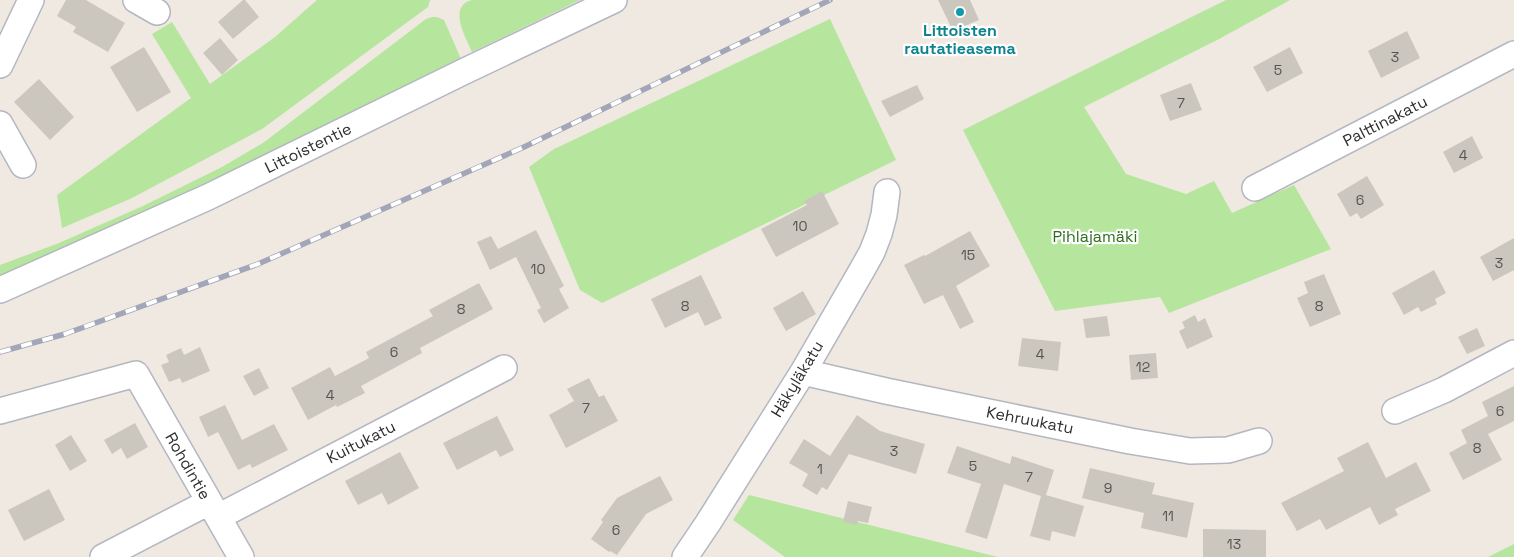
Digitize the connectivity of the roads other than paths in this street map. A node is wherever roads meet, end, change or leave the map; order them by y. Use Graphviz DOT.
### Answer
graph roads {
  1 [pos="31,0"];
  2 [pos="614,0"];
  3 [pos="1514,54"];
  4 [pos="0,65"];
  5 [pos="0,124"];
  6 [pos="23,165"];
  7 [pos="1255,188"];
  8 [pos="887,192"];
  9 [pos="0,290"];
  10 [pos="1514,353"];
  11 [pos="504,368"];
  12 [pos="803,372"];
  13 [pos="0,411"];
  14 [pos="1395,411"];
  15 [pos="1259,441"];
  16 [pos="214,509"];
  17 [pos="103,557"];
  18 [pos="241,557"];
  19 [pos="685,557"];
  1 -- 4 [label="street"];
  2 -- 9 [label="street, Littoistentie"];
  3 -- 7 [label="street, Palttinakatu"];
  5 -- 6 [label="street"];
  8 -- 12 [label="street, Häkyläkatu"];
  10 -- 14 [label="street"];
  11 -- 16 [label="street, Kuitukatu"];
  12 -- 15 [label="street, Kehruukatu"];
  12 -- 19 [label="street, Häkyläkatu"];
  13 -- 16 [label="street, Rohdintie"];
  16 -- 17 [label="street, Kuitukatu"];
  16 -- 18 [label="street, Rohdintie"];
}
